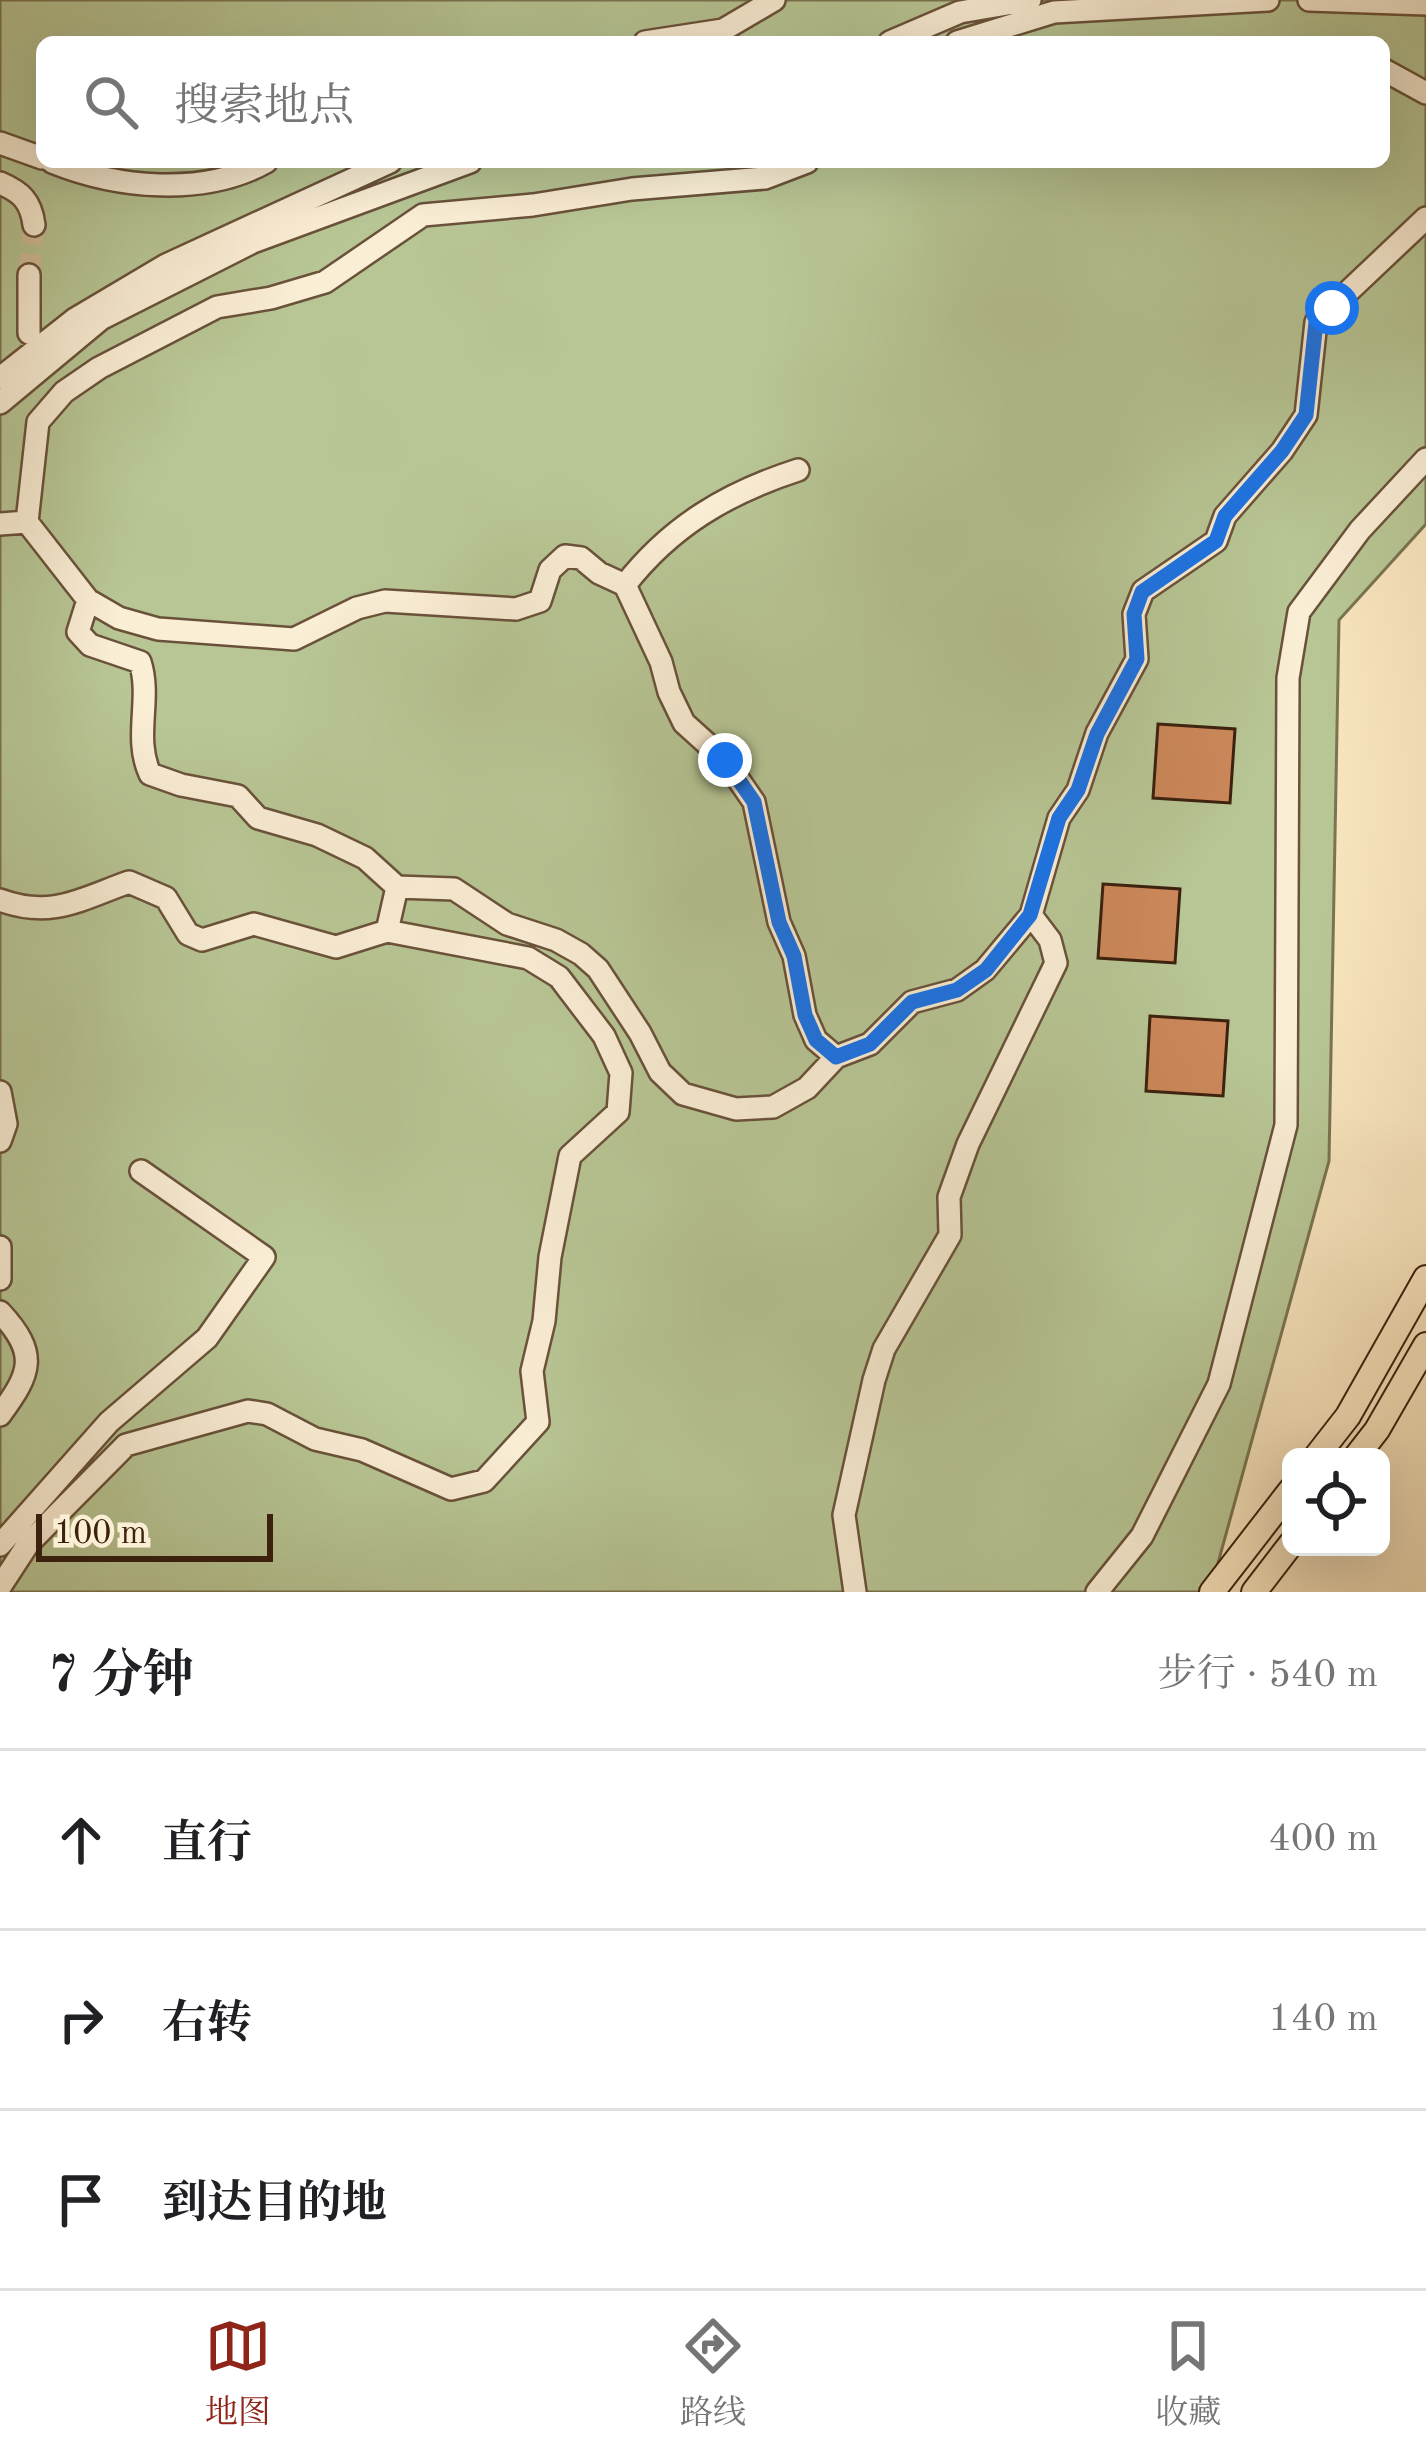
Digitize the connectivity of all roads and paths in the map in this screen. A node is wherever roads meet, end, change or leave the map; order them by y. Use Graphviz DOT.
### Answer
graph roads {
  1 [pos="773,0"];
  2 [pos="1030,0"];
  3 [pos="1268,0"];
  4 [pos="1309,0"];
  5 [pos="1426,4"];
  6 [pos="684,36"];
  7 [pos="904,36"];
  8 [pos="976,36"];
  9 [pos="1390,73"];
  10 [pos="1426,93"];
  11 [pos="0,143"];
  12 [pos="36,156"];
  13 [pos="67,168"];
  14 [pos="256,168"];
  15 [pos="377,168"];
  16 [pos="454,168"];
  17 [pos="791,168"];
  18 [pos="0,183"];
  19 [pos="1426,218"];
  20 [pos="34,225"];
  21 [pos="29,275"];
  22 [pos="29,333"];
  23 [pos="0,378"];
  24 [pos="28,394"];
  25 [pos="0,403"];
  26 [pos="38,422"];
  27 [pos="1426,459"];
  28 [pos="798,470"];
  29 [pos="27,521"];
  30 [pos="0,524"];
  31 [pos="625,585"];
  32 [pos="88,600"];
  33 [pos="397,887"];
  34 [pos="0,900"];
  35 [pos="1030,915"];
  36 [pos="387,931"];
  37 [pos="836,1057"];
  38 [pos="0,1092"];
  39 [pos="0,1141"];
  40 [pos="141,1171"];
  41 [pos="0,1247"];
  42 [pos="1426,1278"];
  43 [pos="0,1279"];
  44 [pos="0,1312"];
  45 [pos="1426,1345"];
  46 [pos="0,1415"];
  47 [pos="1323,1448"];
  48 [pos="1363,1448"];
  49 [pos="1282,1502"];
  50 [pos="0,1545"];
  51 [pos="1282,1556"];
  52 [pos="0,1587"];
  53 [pos="855,1592"];
  54 [pos="1097,1592"];
  55 [pos="1212,1592"];
  56 [pos="1255,1592"];
  1 -- 6 [label="street"];
  2 -- 7 [label="street"];
  3 -- 8 [label="street"];
  4 -- 5 [label="street"];
  9 -- 10 [label="street"];
  11 -- 12 [label="street"];
  13 -- 14 [label="street"];
  15 -- 23 [label="street"];
  16 -- 25 [label="street"];
  17 -- 26 [label="street"];
  18 -- 20 [label="street"];
  19 -- 35 [label="street"];
  21 -- 22 [label="street"];
  24 -- 26 [label="street"];
  26 -- 29 [label="street"];
  27 -- 54 [label="street"];
  28 -- 31 [label="street"];
  29 -- 30 [label="street"];
  29 -- 32 [label="street"];
  31 -- 32 [label="street"];
  31 -- 37 [label="street"];
  32 -- 33 [label="street"];
  33 -- 36 [label="street"];
  33 -- 37 [label="street"];
  34 -- 36 [label="street"];
  35 -- 37 [label="street"];
  35 -- 53 [label="street"];
  36 -- 52 [label="street"];
  38 -- 39 [label="street"];
  40 -- 50 [label="street"];
  41 -- 43 [label="street"];
  42 -- 47 [label="main road"];
  44 -- 46 [label="street"];
  45 -- 48 [label="main road"];
  49 -- 55 [label="main road"];
  51 -- 56 [label="main road"];
}
